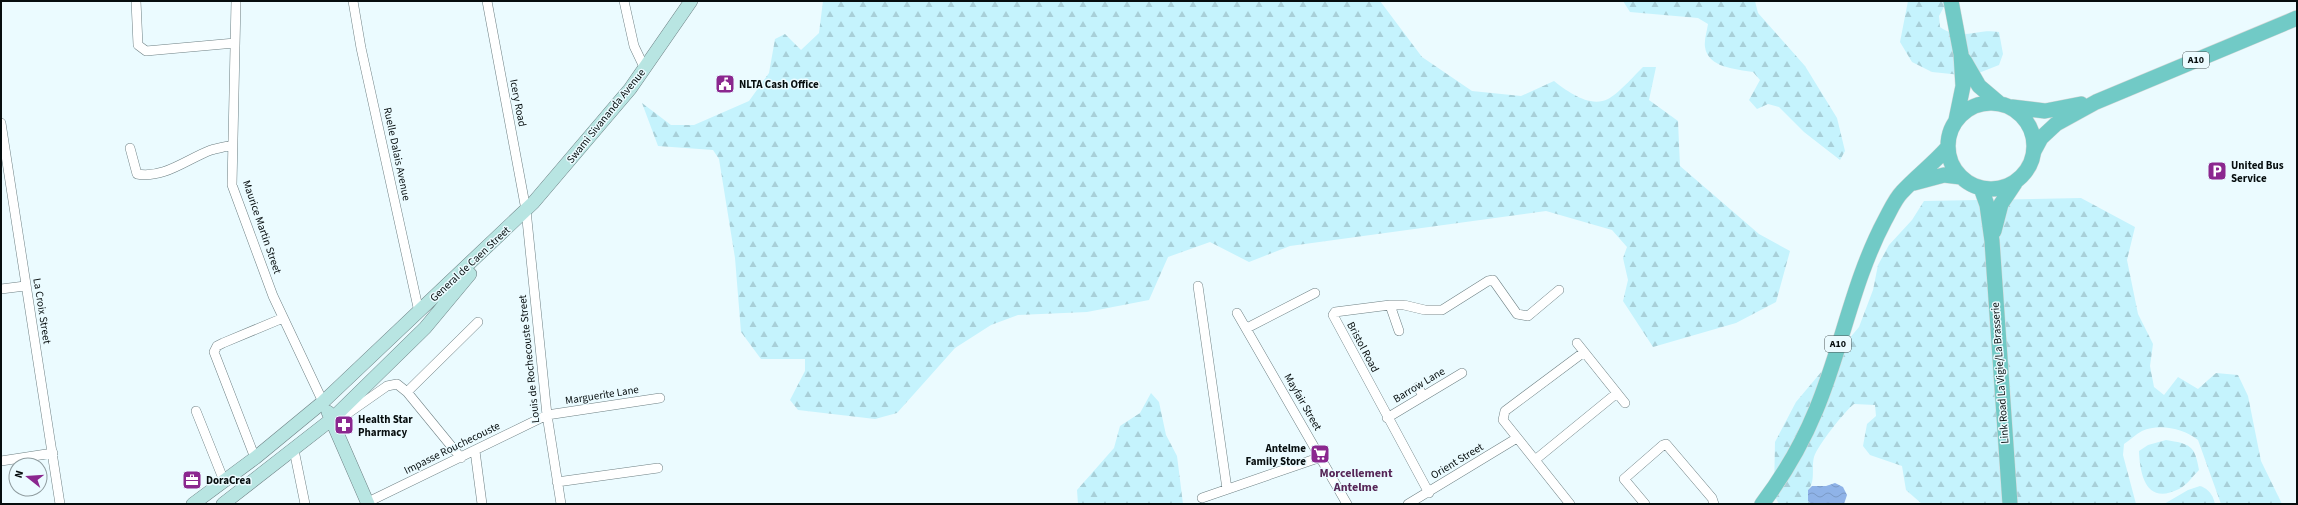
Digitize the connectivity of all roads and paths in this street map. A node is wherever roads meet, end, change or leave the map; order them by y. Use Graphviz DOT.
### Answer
graph roads {
  1 [pos="136,1"];
  2 [pos="236,1"];
  3 [pos="353,1"];
  4 [pos="486,1"];
  5 [pos="624,1"];
  6 [pos="691,1"];
  7 [pos="1951,1"];
  8 [pos="2297,18"];
  9 [pos="235,43"];
  10 [pos="1961,54"];
  11 [pos="645,69"];
  12 [pos="2096,102"];
  13 [pos="2006,105"];
  14 [pos="1956,121"];
  15 [pos="1,123"];
  16 [pos="232,145"];
  17 [pos="1948,147"];
  18 [pos="130,148"];
  19 [pos="2034,151"];
  20 [pos="1961,177"];
  21 [pos="2017,181"];
  22 [pos="1912,184"];
  23 [pos="1981,188"];
  24 [pos="526,210"];
  25 [pos="512,224"];
  26 [pos="1992,241"];
  27 [pos="25,286"];
  28 [pos="1198,286"];
  29 [pos="1,289"];
  30 [pos="1560,290"];
  31 [pos="1315,293"];
  32 [pos="1390,305"];
  33 [pos="419,312"];
  34 [pos="1237,313"];
  35 [pos="283,318"];
  36 [pos="478,322"];
  37 [pos="1247,328"];
  38 [pos="1399,331"];
  39 [pos="1577,343"];
  40 [pos="1584,352"];
  41 [pos="1462,373"];
  42 [pos="1418,387"];
  43 [pos="407,392"];
  44 [pos="1617,393"];
  45 [pos="1423,396"];
  46 [pos="660,398"];
  47 [pos="323,402"];
  48 [pos="1625,403"];
  49 [pos="196,411"];
  50 [pos="547,415"];
  51 [pos="1388,418"];
  52 [pos="332,422"];
  53 [pos="1517,438"];
  54 [pos="294,450"];
  55 [pos="475,451"];
  56 [pos="53,452"];
  57 [pos="1321,457"];
  58 [pos="255,458"];
  59 [pos="461,458"];
  60 [pos="1535,460"];
  61 [pos="1,461"];
  62 [pos="658,468"];
  63 [pos="224,481"];
  64 [pos="557,482"];
  65 [pos="1227,489"];
  66 [pos="1429,493"];
  67 [pos="1202,498"];
  68 [pos="368,503"];
  69 [pos="1566,503"];
  70 [pos="60,504"];
  71 [pos="192,504"];
  72 [pos="223,504"];
  73 [pos="305,504"];
  74 [pos="482,504"];
  75 [pos="561,504"];
  76 [pos="1347,504"];
  77 [pos="1408,504"];
  78 [pos="1645,504"];
  79 [pos="1714,504"];
  80 [pos="1762,504"];
  81 [pos="2010,504"];
  1 -- 9 [label="street"];
  2 -- 9 [label="street, Maurice Martin Street"];
  3 -- 33 [label="street, Ruelle Dalais Avenue"];
  4 -- 24 [label="street, Icery Road"];
  5 -- 11 [label="street"];
  6 -- 11 [label="street, Swami Sivananda Avenue"];
  7 -- 10 [label="main road"];
  8 -- 12 [label="main road, A10"];
  9 -- 16 [label="street, Maurice Martin Street"];
  10 -- 13 [label="main road"];
  10 -- 14 [label="main road"];
  11 -- 24 [label="street, Swami Sivananda Avenue"];
  12 -- 13 [label="main road"];
  12 -- 19 [label="main road"];
  13 -- 14 [label="main road"];
  13 -- 19 [label="main road"];
  14 -- 17 [label="main road"];
  15 -- 27 [label="street, La Croix Street"];
  16 -- 18 [label="street"];
  16 -- 35 [label="street, Maurice Martin Street"];
  17 -- 20 [label="main road"];
  17 -- 22 [label="main road"];
  19 -- 21 [label="main road"];
  20 -- 22 [label="main road"];
  20 -- 23 [label="main road"];
  21 -- 23 [label="main road"];
  21 -- 26 [label="main road"];
  22 -- 80 [label="main road, A10"];
  23 -- 26 [label="main road"];
  24 -- 25 [label="street, Swami Sivananda Avenue"];
  24 -- 50 [label="street, Louis de Rochecouste Street"];
  25 -- 33 [label="street, General de Caen Street"];
  25 -- 52 [label="street, General de Caen Street"];
  26 -- 81 [label="main road, Link Road La Vigie/La Brasserie"];
  27 -- 29 [label="street"];
  27 -- 56 [label="street, La Croix Street"];
  28 -- 65 [label="street"];
  30 -- 32 [label="street, Bristol Road"];
  31 -- 37 [label="street"];
  32 -- 38 [label="street"];
  32 -- 51 [label="street, Bristol Road"];
  33 -- 47 [label="street, General de Caen Street"];
  34 -- 37 [label="street, Mayfair Street"];
  35 -- 47 [label="street, Maurice Martin Street"];
  35 -- 58 [label="street"];
  36 -- 43 [label="street"];
  37 -- 57 [label="street, Mayfair Street"];
  39 -- 40 [label="street"];
  40 -- 44 [label="street"];
  40 -- 53 [label="street"];
  41 -- 45 [label="street, Barrow Lane"];
  42 -- 45 [label="street"];
  43 -- 52 [label="street"];
  43 -- 59 [label="street"];
  44 -- 48 [label="street"];
  44 -- 60 [label="street"];
  45 -- 51 [label="street, Barrow Lane"];
  46 -- 50 [label="street, Marguerite Lane"];
  47 -- 52 [label="street"];
  47 -- 58 [label="street, General de Caen Street"];
  49 -- 63 [label="street"];
  50 -- 55 [label="street, Impasse Rouchecouste"];
  50 -- 64 [label="street, Louis de Rochecouste Street"];
  51 -- 66 [label="street, Bristol Road"];
  52 -- 54 [label="street, General de Caen Street"];
  52 -- 68 [label="street"];
  53 -- 60 [label="street"];
  53 -- 66 [label="street, Orient Street"];
  54 -- 72 [label="street, General de Caen Street"];
  54 -- 73 [label="street"];
  55 -- 59 [label="street, Impasse Rouchecouste"];
  55 -- 74 [label="street"];
  56 -- 61 [label="street"];
  56 -- 70 [label="street, La Croix Street"];
  57 -- 65 [label="street"];
  57 -- 76 [label="street, Mayfair Street"];
  58 -- 63 [label="street, General de Caen Street"];
  59 -- 68 [label="street, Impasse Rouchecouste"];
  60 -- 69 [label="street"];
  62 -- 64 [label="street"];
  63 -- 71 [label="street, General de Caen Street"];
  64 -- 75 [label="street, Louis de Rochecouste Street"];
  65 -- 67 [label="street"];
  66 -- 77 [label="street, Orient Street"];
  78 -- 79 [label="street"];
}
